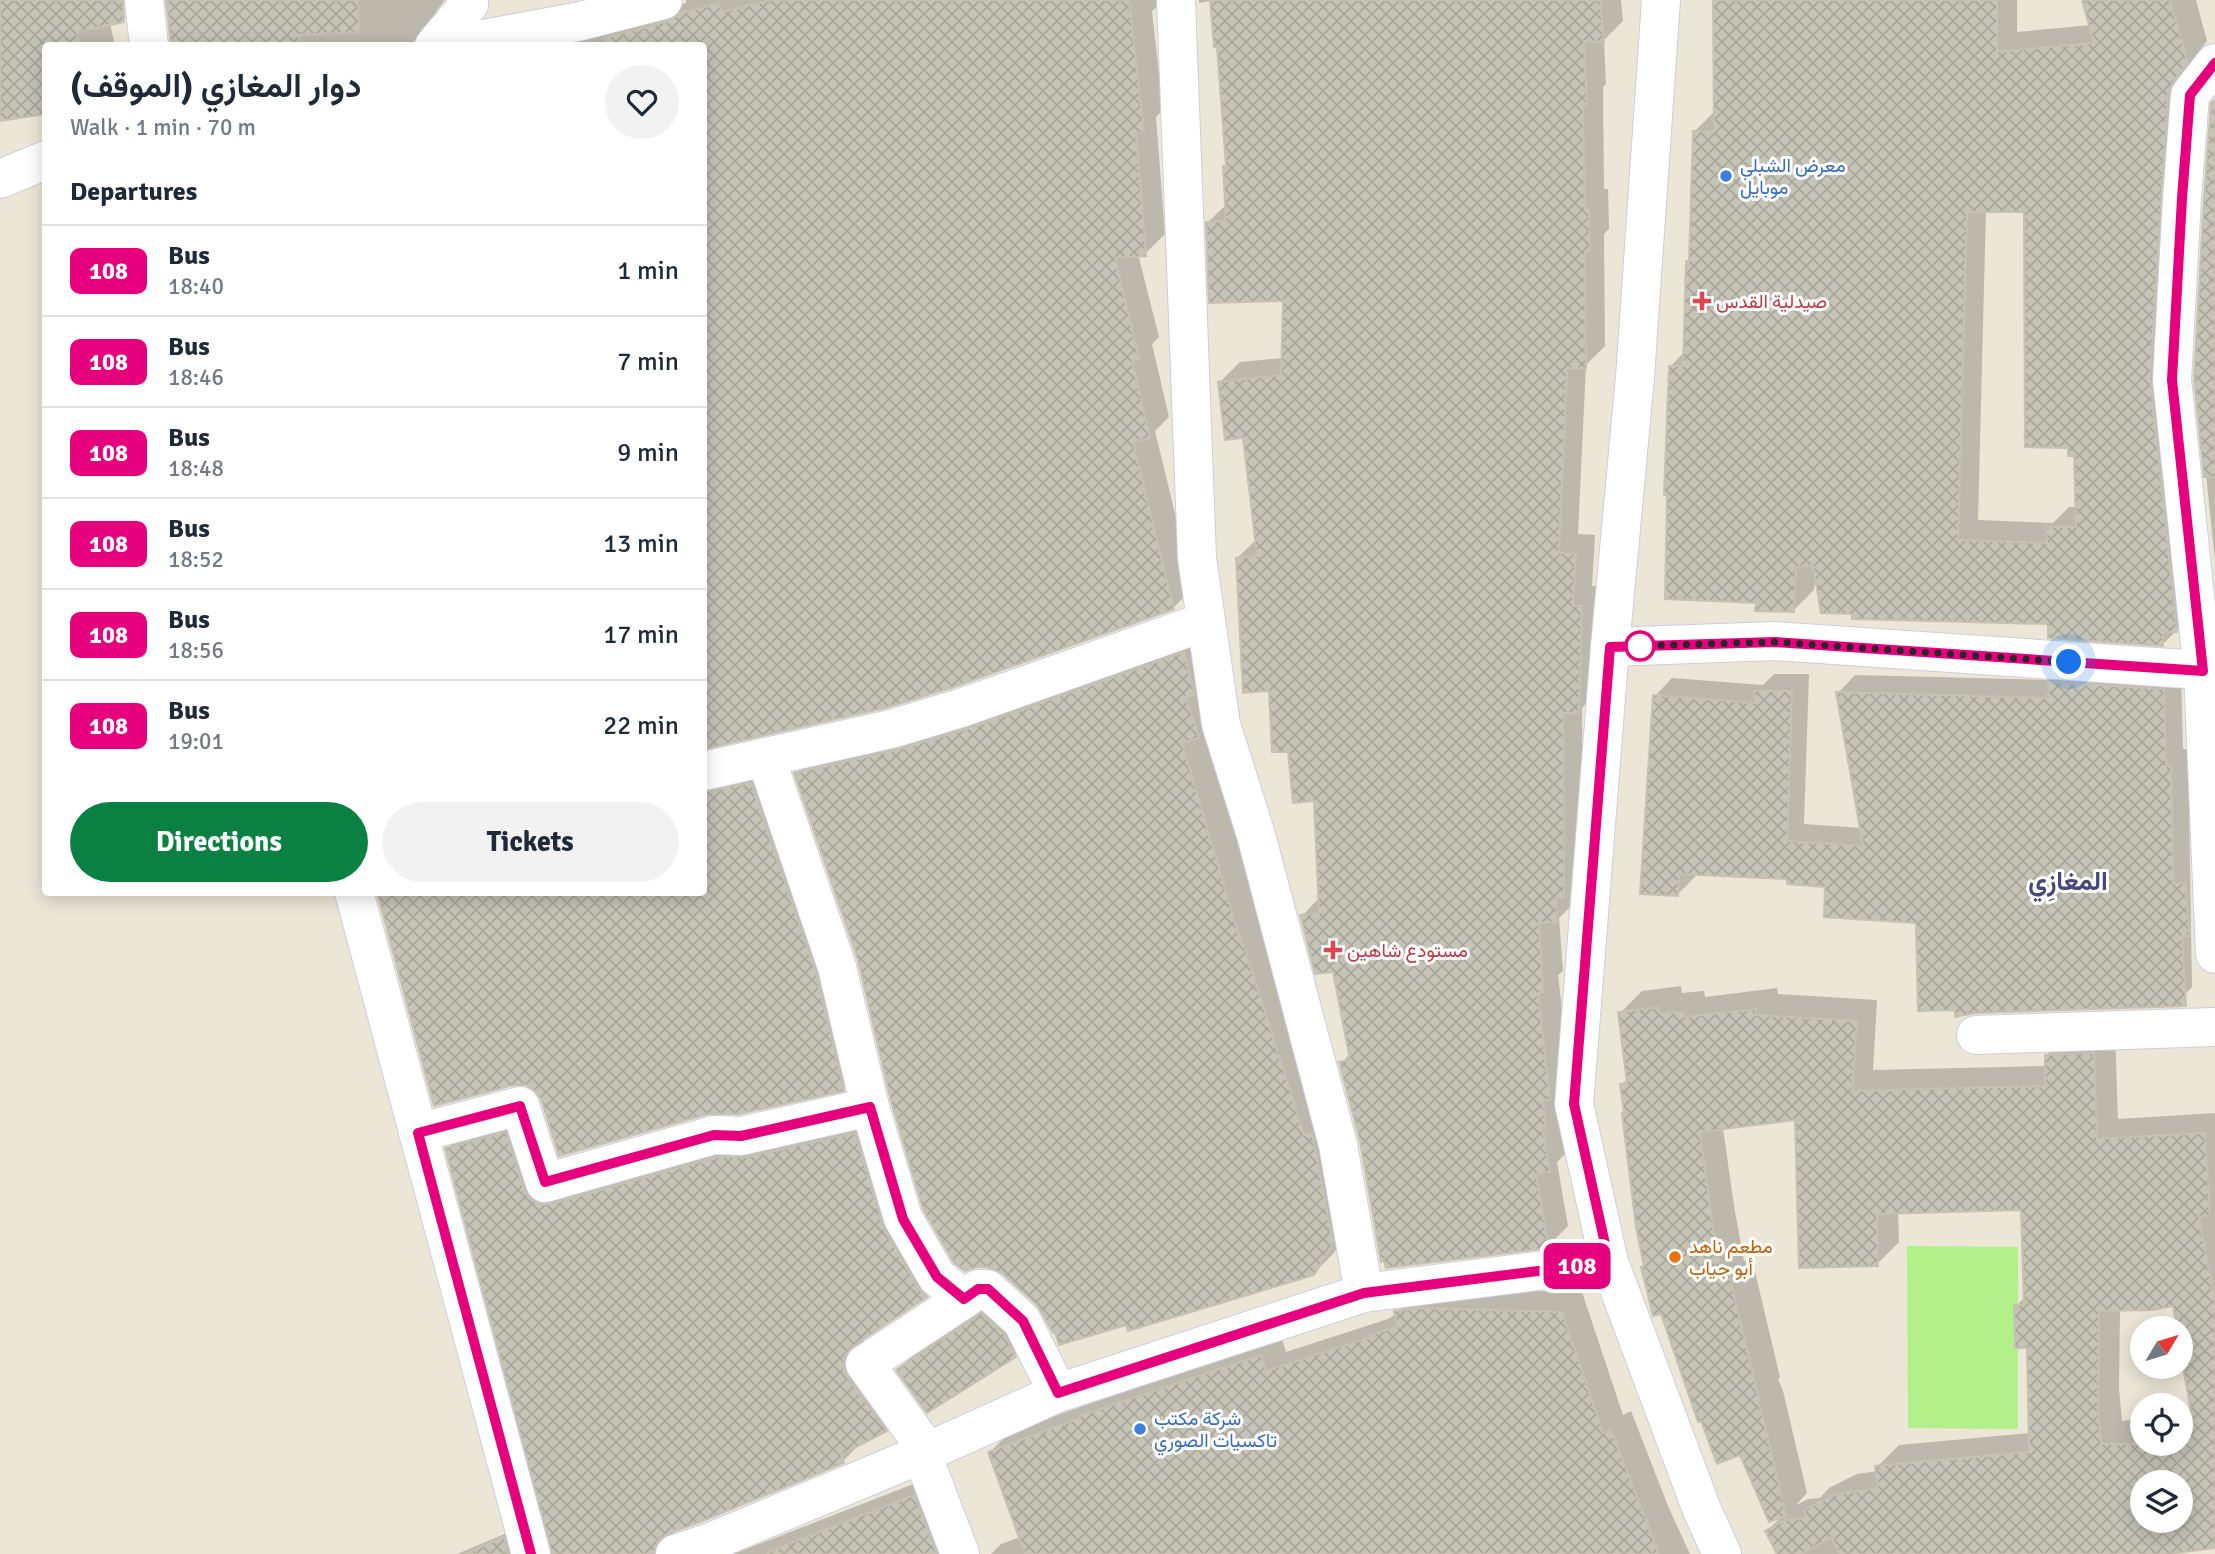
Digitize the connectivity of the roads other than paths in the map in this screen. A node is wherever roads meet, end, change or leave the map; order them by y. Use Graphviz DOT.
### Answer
graph roads {
  1 [pos="144,0"];
  2 [pos="468,0"];
  3 [pos="663,0"];
  4 [pos="1176,0"];
  5 [pos="1661,0"];
  6 [pos="149,42"];
  7 [pos="436,42"];
  8 [pos="468,42"];
  9 [pos="2215,63"];
  10 [pos="42,162"];
  11 [pos="0,179"];
  12 [pos="1205,622"];
  13 [pos="1610,647"];
  14 [pos="2209,671"];
  15 [pos="766,758"];
  16 [pos="707,770"];
  17 [pos="355,896"];
  18 [pos="2215,954"];
  19 [pos="2215,1027"];
  20 [pos="1976,1035"];
  21 [pos="870,1107"];
  22 [pos="418,1133"];
  23 [pos="1609,1262"];
  24 [pos="1364,1293"];
  25 [pos="964,1299"];
  26 [pos="1058,1393"];
  27 [pos="922,1454"];
  28 [pos="531,1554"];
  29 [pos="676,1554"];
  30 [pos="960,1554"];
  31 [pos="1722,1554"];
  1 -- 6 [label="street"];
  2 -- 7 [label="street"];
  3 -- 8 [label="street"];
  4 -- 12 [label="street"];
  5 -- 13 [label="street"];
  9 -- 14 [label="street"];
  10 -- 11 [label="street"];
  12 -- 15 [label="street"];
  12 -- 24 [label="street"];
  13 -- 14 [label="street"];
  13 -- 23 [label="street"];
  14 -- 18 [label="street"];
  15 -- 16 [label="street"];
  15 -- 21 [label="street"];
  17 -- 22 [label="street"];
  19 -- 20 [label="street"];
  21 -- 22 [label="street"];
  21 -- 25 [label="street"];
  22 -- 28 [label="street"];
  23 -- 24 [label="street"];
  23 -- 31 [label="street"];
  24 -- 26 [label="street"];
  25 -- 26 [label="street"];
  25 -- 27 [label="street"];
  26 -- 27 [label="street"];
  27 -- 29 [label="street"];
  27 -- 30 [label="street"];
}
